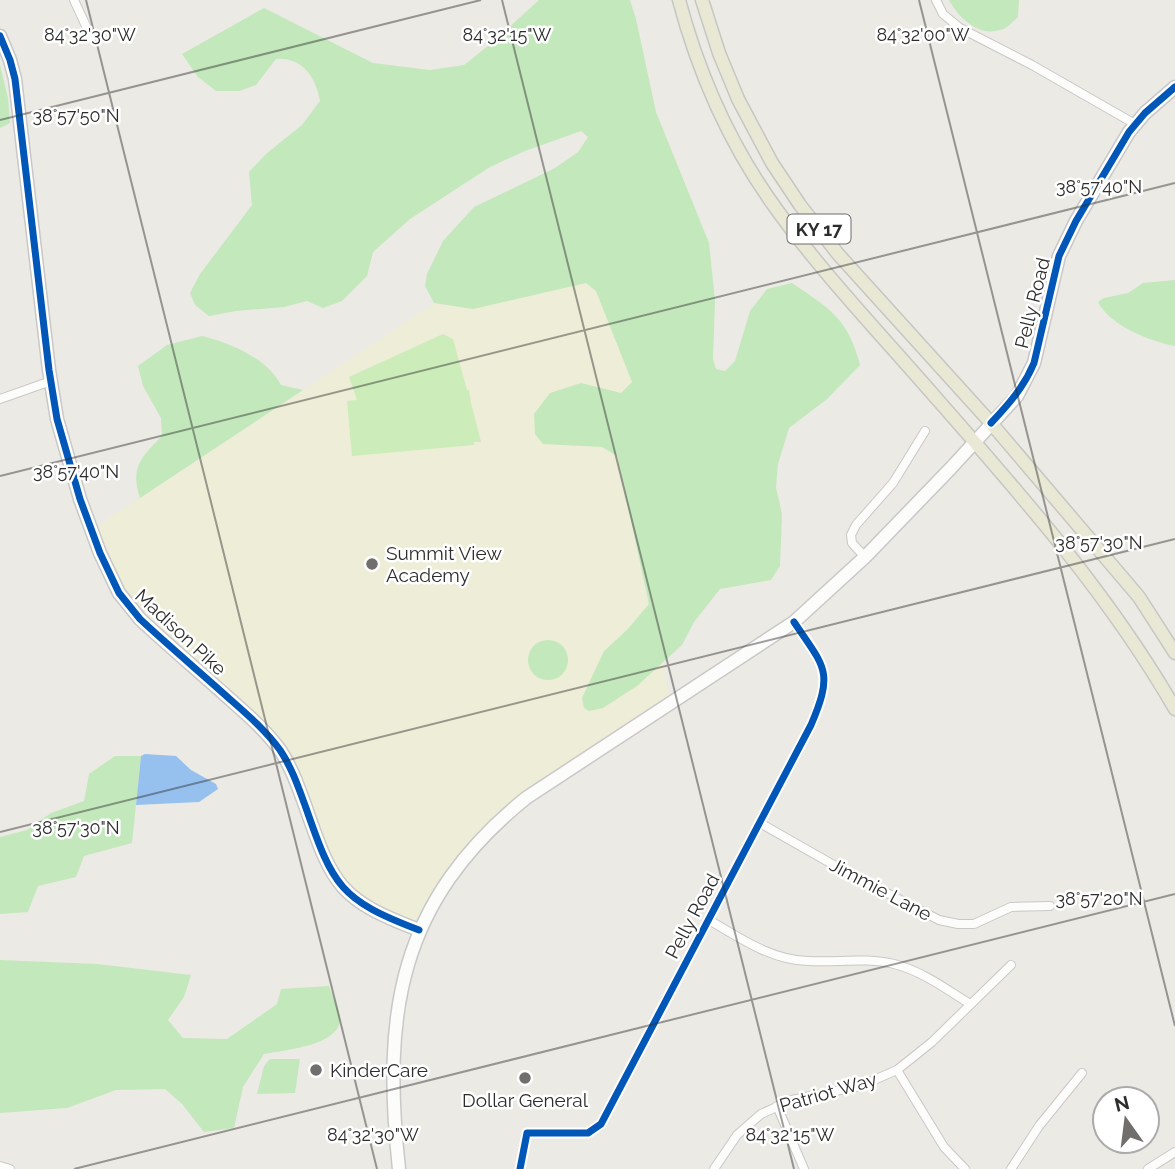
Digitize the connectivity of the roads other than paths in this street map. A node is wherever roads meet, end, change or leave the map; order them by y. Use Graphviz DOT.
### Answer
graph roads {
  1 [pos="74,0"];
  2 [pos="679,0"];
  3 [pos="702,0"];
  4 [pos="936,0"];
  5 [pos="0,36"];
  6 [pos="92,39"];
  7 [pos="1175,88"];
  8 [pos="1135,124"];
  9 [pos="51,381"];
  10 [pos="0,399"];
  11 [pos="991,423"];
  12 [pos="925,431"];
  13 [pos="975,442"];
  14 [pos="865,557"];
  15 [pos="794,622"];
  16 [pos="1175,653"];
  17 [pos="1175,709"];
  18 [pos="760,823"];
  19 [pos="1050,906"];
  20 [pos="709,920"];
  21 [pos="419,930"];
  22 [pos="1011,965"];
  23 [pos="970,1004"];
  24 [pos="897,1070"];
  25 [pos="1082,1073"];
  26 [pos="777,1106"];
  27 [pos="1175,1152"];
  28 [pos="0,1166"];
  29 [pos="10,1169"];
  30 [pos="399,1169"];
  31 [pos="520,1169"];
  32 [pos="714,1169"];
  33 [pos="804,1169"];
  34 [pos="965,1169"];
  35 [pos="1011,1169"];
  36 [pos="1148,1169"];
  1 -- 6 [label="street"];
  2 -- 13 [label="main road, KY 17"];
  3 -- 11 [label="main road, KY 17"];
  4 -- 8 [label="street"];
  5 -- 9 [label="street, Madison Pike"];
  7 -- 8 [label="street, Pelly Road"];
  8 -- 11 [label="street, Pelly Road"];
  9 -- 10 [label="street"];
  9 -- 21 [label="street, Madison Pike"];
  11 -- 13 [label="street, Pelly Road"];
  11 -- 16 [label="main road, KY 17"];
  12 -- 14 [label="street"];
  13 -- 14 [label="street, Pelly Road"];
  13 -- 17 [label="main road, KY 17"];
  14 -- 15 [label="street, Pelly Road"];
  15 -- 18 [label="street, Pelly Road"];
  15 -- 21 [label="street"];
  18 -- 19 [label="street, Jimmie Lane"];
  18 -- 20 [label="street, Pelly Road"];
  20 -- 23 [label="street"];
  20 -- 31 [label="street, Pelly Road"];
  21 -- 30 [label="street"];
  22 -- 23 [label="street, Patriot Way"];
  23 -- 24 [label="street, Patriot Way"];
  24 -- 26 [label="street, Patriot Way"];
  24 -- 34 [label="street"];
  25 -- 35 [label="street"];
  26 -- 32 [label="street, Patriot Way"];
  26 -- 33 [label="street"];
  27 -- 36 [label="street"];
  28 -- 29 [label="street"];
}
